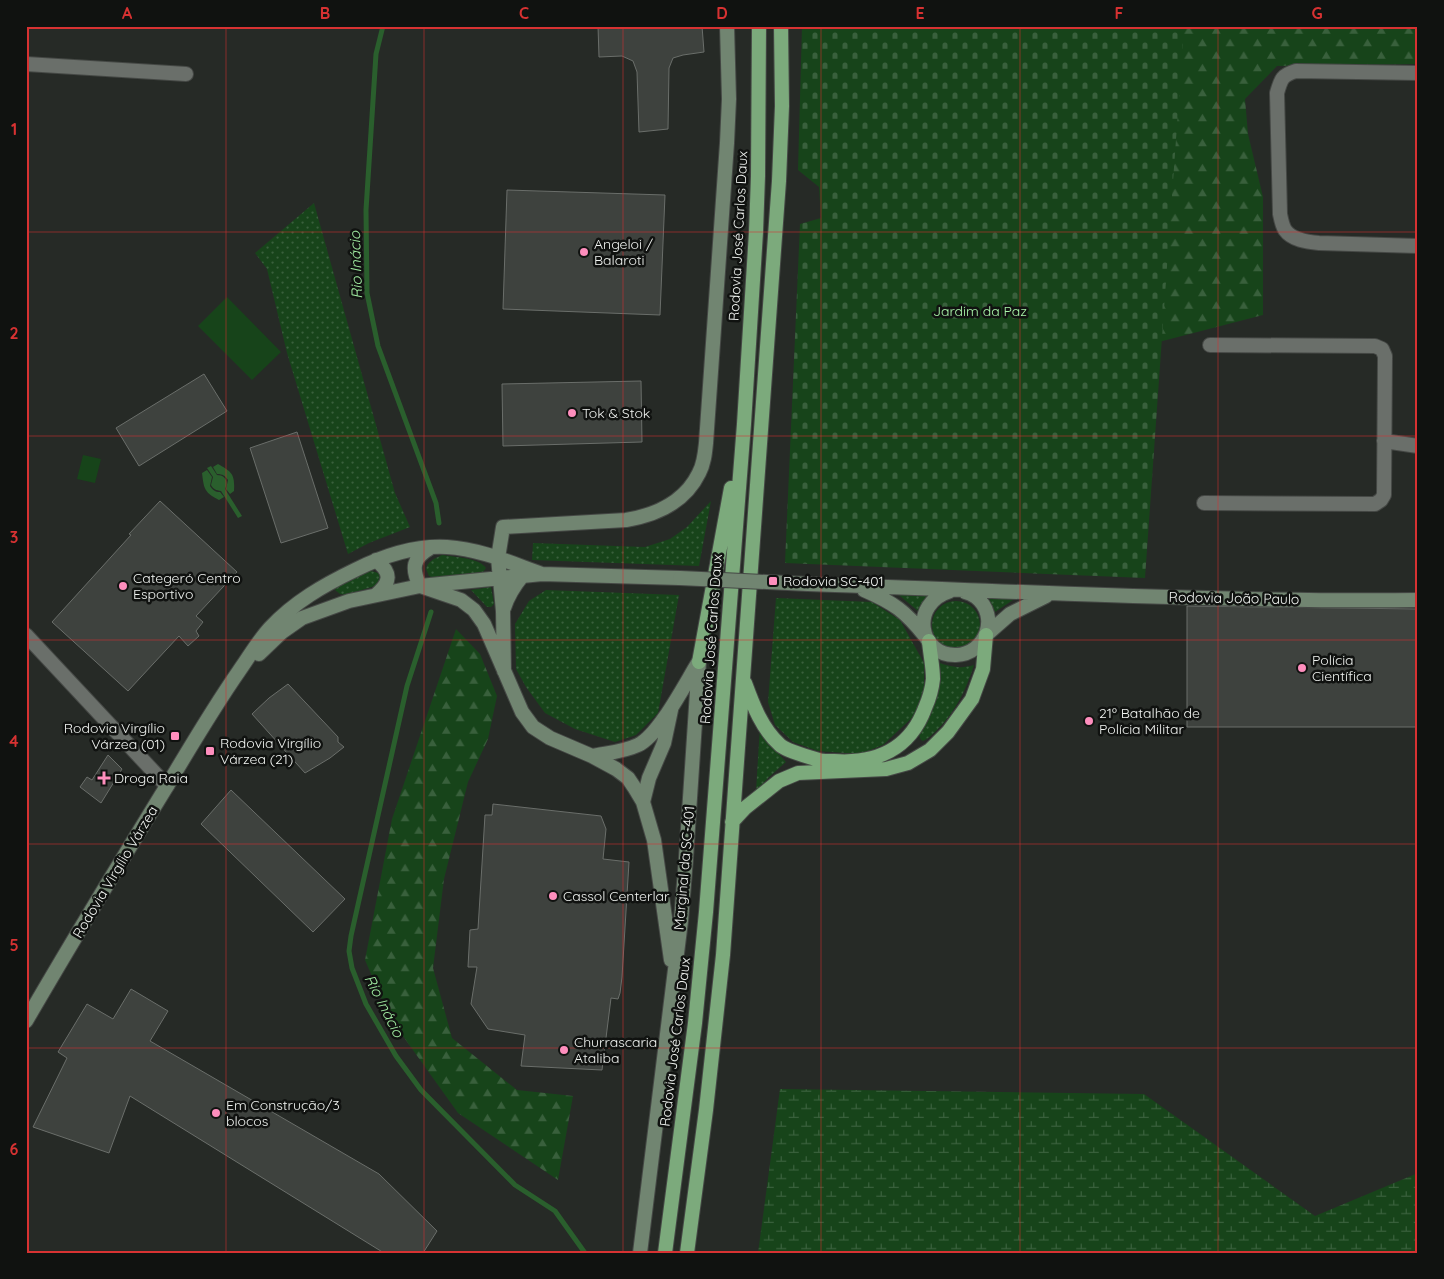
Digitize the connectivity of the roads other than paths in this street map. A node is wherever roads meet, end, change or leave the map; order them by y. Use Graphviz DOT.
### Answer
graph roads {
  1 [pos="727,26"];
  2 [pos="759,26"];
  3 [pos="781,26"];
  4 [pos="26,64"];
  5 [pos="1418,73"];
  6 [pos="186,74"];
  7 [pos="1418,246"];
  8 [pos="1210,345"];
  9 [pos="744,424"];
  10 [pos="1384,441"];
  11 [pos="1418,446"];
  12 [pos="1204,504"];
  13 [pos="430,548"];
  14 [pos="498,558"];
  15 [pos="376,560"];
  16 [pos="542,574"];
  17 [pos="523,575"];
  18 [pos="500,577"];
  19 [pos="808,584"];
  20 [pos="420,586"];
  21 [pos="854,586"];
  22 [pos="957,590"];
  23 [pos="1050,594"];
  24 [pos="376,595"];
  25 [pos="1418,600"];
  26 [pos="503,611"];
  27 [pos="26,635"];
  28 [pos="986,635"];
  29 [pos="929,641"];
  30 [pos="698,662"];
  31 [pos="504,671"];
  32 [pos="237,674"];
  33 [pos="743,680"];
  34 [pos="672,704"];
  35 [pos="592,756"];
  36 [pos="167,786"];
  37 [pos="643,802"];
  38 [pos="732,822"];
  39 [pos="673,978"];
  40 [pos="26,1021"];
  41 [pos="640,1253"];
  42 [pos="665,1253"];
  43 [pos="687,1253"];
  1 -- 14 [label="main road"];
  2 -- 9 [label="highway, Rodovia José Carlos Daux"];
  3 -- 33 [label="highway"];
  4 -- 6 [label="street"];
  5 -- 7 [label="street"];
  8 -- 10 [label="street"];
  9 -- 30 [label="highway"];
  9 -- 42 [label="highway, Rodovia José Carlos Daux"];
  10 -- 11 [label="street"];
  10 -- 12 [label="street"];
  13 -- 14 [label="main road, Rodovia Virgílio Várzea"];
  13 -- 15 [label="main road, Rodovia Virgílio Várzea"];
  13 -- 20 [label="main road"];
  14 -- 16 [label="main road, Rodovia Virgílio Várzea"];
  14 -- 18 [label="main road"];
  15 -- 24 [label="main road"];
  15 -- 32 [label="main road, Rodovia Virgílio Várzea"];
  16 -- 17 [label="main road, Rodovia Virgílio Várzea"];
  16 -- 19 [label="main road, Rodovia Virgílio Várzea, bridge"];
  17 -- 18 [label="main road, Rodovia Virgílio Várzea"];
  17 -- 26 [label="main road"];
  18 -- 20 [label="main road, Rodovia Virgílio Várzea"];
  18 -- 26 [label="main road"];
  19 -- 21 [label="main road, Rodovia João Paulo"];
  20 -- 24 [label="main road, Rodovia Virgílio Várzea"];
  20 -- 31 [label="main road"];
  21 -- 22 [label="main road, Rodovia João Paulo"];
  21 -- 29 [label="main road, Rodovia João Paulo"];
  22 -- 23 [label="main road, Rodovia João Paulo"];
  22 -- 28 [label="main road"];
  22 -- 29 [label="main road"];
  23 -- 25 [label="main road, Rodovia João Paulo"];
  23 -- 28 [label="main road, Rodovia João Paulo"];
  24 -- 32 [label="main road, Rodovia Virgílio Várzea"];
  26 -- 31 [label="main road"];
  27 -- 36 [label="street"];
  28 -- 29 [label="main road"];
  28 -- 38 [label="highway"];
  29 -- 33 [label="highway"];
  30 -- 34 [label="main road"];
  30 -- 39 [label="main road, Marginal da SC-401"];
  31 -- 35 [label="main road"];
  32 -- 36 [label="main road, Rodovia Virgílio Várzea"];
  33 -- 38 [label="highway"];
  34 -- 35 [label="main road"];
  34 -- 37 [label="main road"];
  35 -- 37 [label="main road"];
  36 -- 40 [label="main road, Rodovia Virgílio Várzea"];
  37 -- 39 [label="main road"];
  38 -- 43 [label="highway"];
  39 -- 41 [label="main road, Marginal da SC-401"];
}
